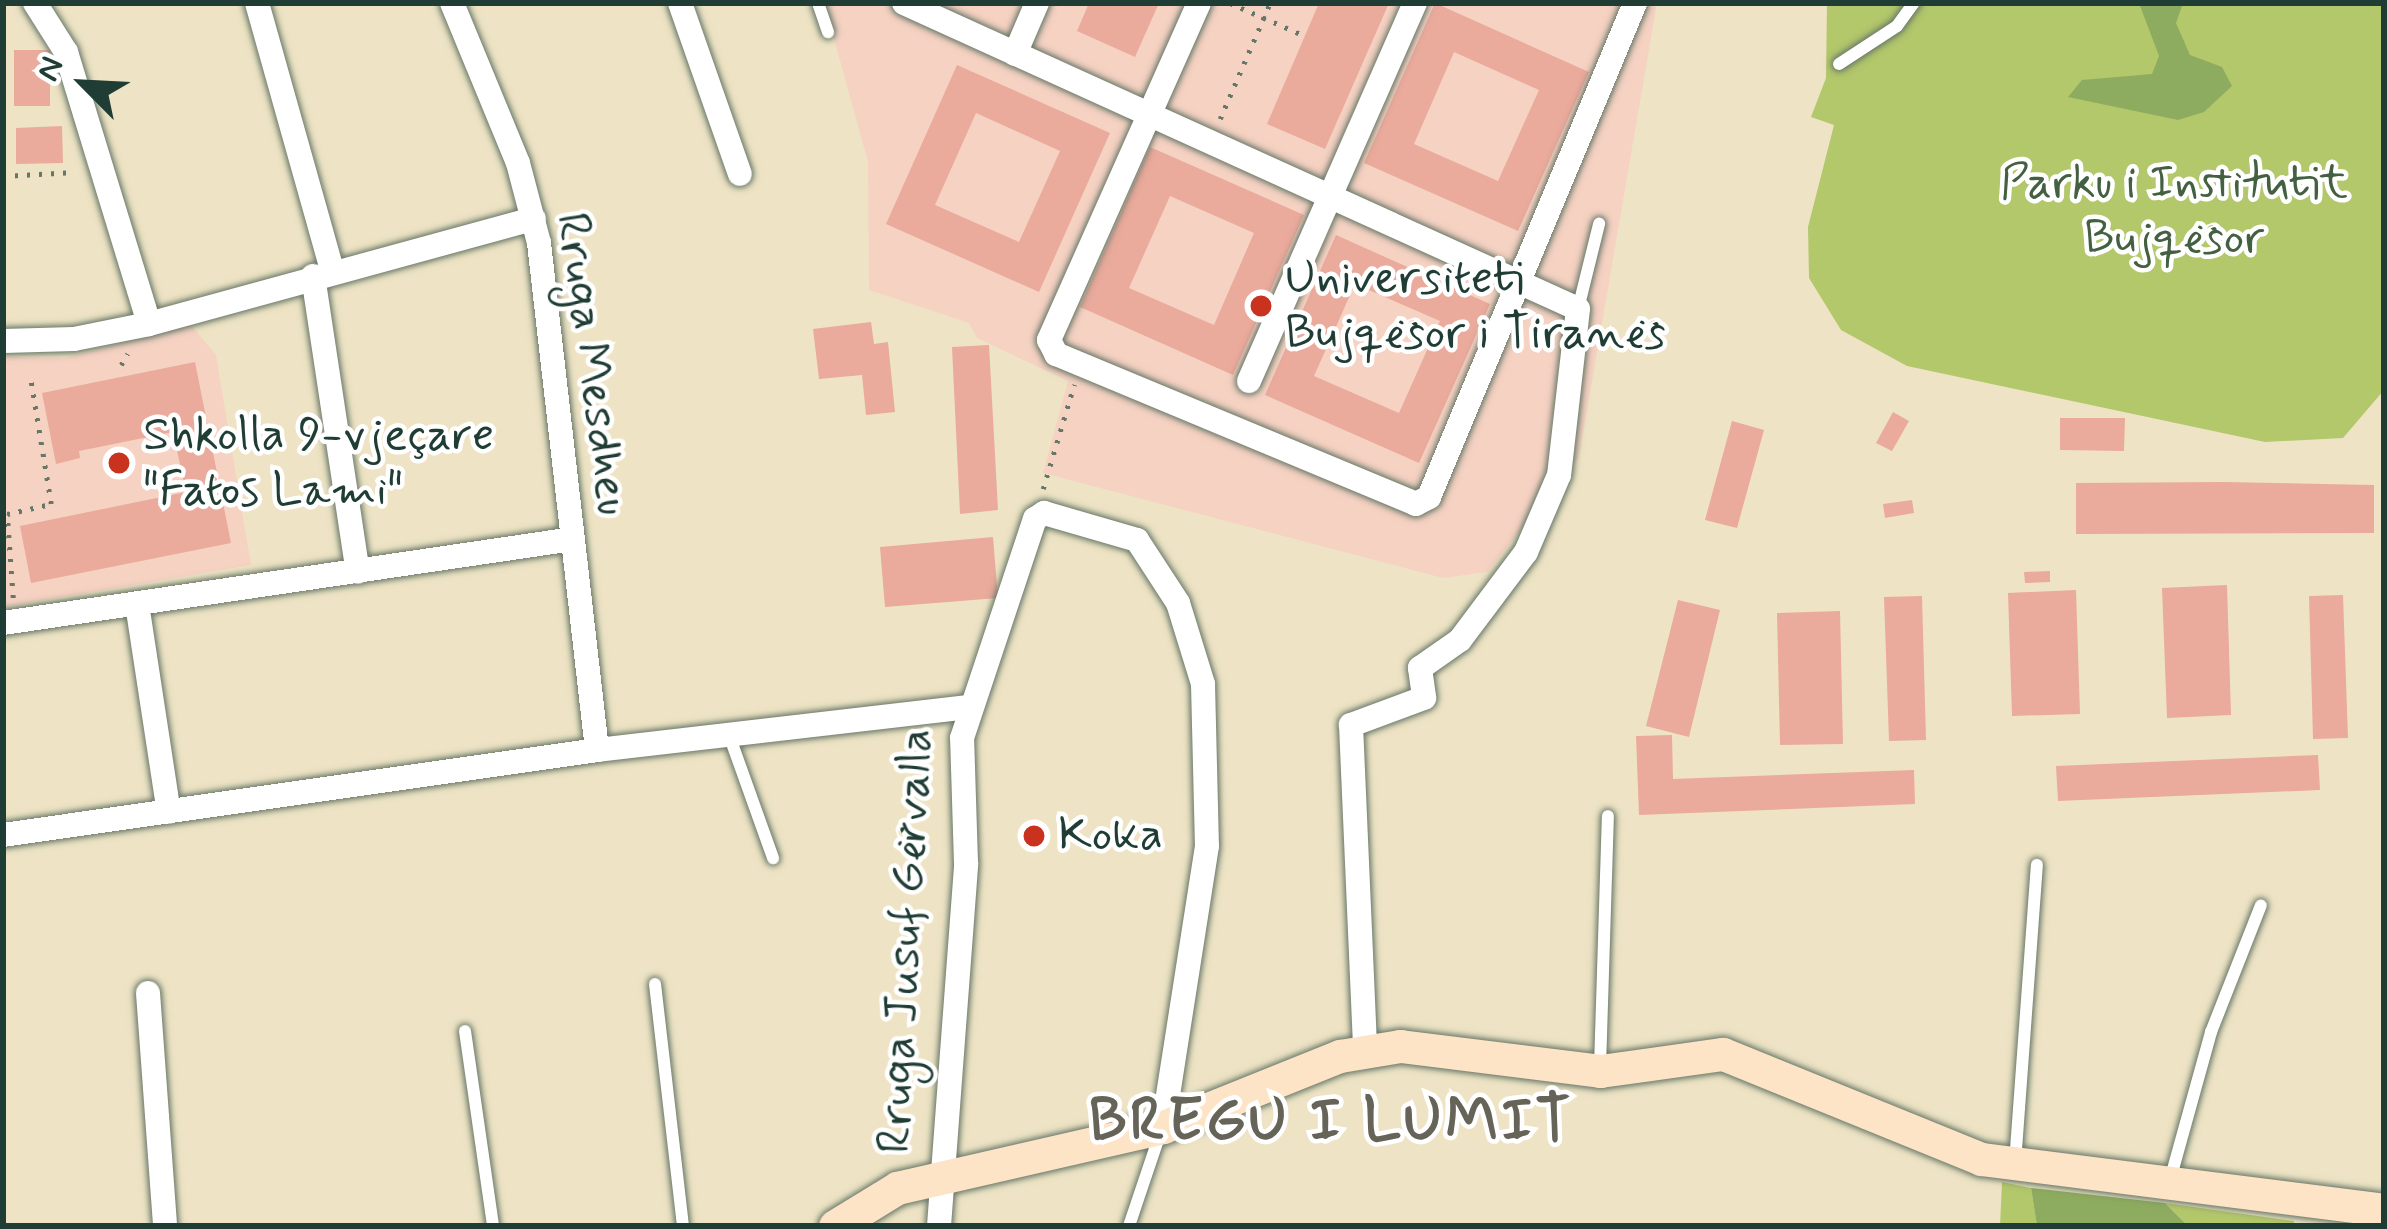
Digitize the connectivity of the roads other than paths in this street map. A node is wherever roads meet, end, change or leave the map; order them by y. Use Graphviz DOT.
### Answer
graph roads {
  1 [pos="35,3"];
  2 [pos="256,3"];
  3 [pos="452,3"];
  4 [pos="680,3"];
  5 [pos="818,3"];
  6 [pos="904,3"];
  7 [pos="1036,3"];
  8 [pos="1198,3"];
  9 [pos="1415,3"];
  10 [pos="1635,3"];
  11 [pos="1914,3"];
  12 [pos="828,32"];
  13 [pos="1015,54"];
  14 [pos="1839,64"];
  15 [pos="1148,115"];
  16 [pos="740,175"];
  17 [pos="1331,195"];
  18 [pos="534,219"];
  19 [pos="1599,224"];
  20 [pos="323,273"];
  21 [pos="1519,276"];
  22 [pos="1579,309"];
  23 [pos="149,324"];
  24 [pos="3,341"];
  25 [pos="1249,381"];
  26 [pos="573,539"];
  27 [pos="358,572"];
  28 [pos="136,604"];
  29 [pos="8,614"];
  30 [pos="970,707"];
  31 [pos="729,735"];
  32 [pos="597,750"];
  33 [pos="169,812"];
  34 [pos="1608,816"];
  35 [pos="3,835"];
  36 [pos="773,857"];
  37 [pos="2037,866"];
  38 [pos="2261,905"];
  39 [pos="655,984"];
  40 [pos="148,993"];
  41 [pos="465,1031"];
  42 [pos="1365,1050"];
  43 [pos="1600,1071"];
  44 [pos="1163,1127"];
  45 [pos="2015,1165"];
  46 [pos="940,1176"];
  47 [pos="2170,1180"];
  48 [pos="2384,1210"];
  49 [pos="165,1226"];
  50 [pos="493,1226"];
  51 [pos="683,1226"];
  52 [pos="835,1226"];
  53 [pos="939,1226"];
  54 [pos="1129,1226"];
  1 -- 23 [label="street"];
  2 -- 20 [label="street"];
  3 -- 18 [label="street, Rruga Mesdheu"];
  4 -- 16 [label="street"];
  5 -- 12 [label="lane"];
  6 -- 13 [label="street"];
  7 -- 13 [label="street"];
  8 -- 15 [label="street"];
  9 -- 17 [label="street"];
  10 -- 21 [label="street"];
  11 -- 14 [label="lane"];
  13 -- 15 [label="street"];
  15 -- 17 [label="street"];
  15 -- 21 [label="street"];
  17 -- 21 [label="street"];
  17 -- 25 [label="street"];
  18 -- 20 [label="street"];
  18 -- 26 [label="street, Rruga Mesdheu"];
  19 -- 22 [label="lane"];
  20 -- 23 [label="street"];
  20 -- 27 [label="street"];
  21 -- 22 [label="street"];
  22 -- 42 [label="street"];
  23 -- 24 [label="street"];
  26 -- 27 [label="street"];
  26 -- 32 [label="street, Rruga Mesdheu"];
  27 -- 28 [label="street"];
  28 -- 29 [label="street"];
  28 -- 33 [label="street"];
  30 -- 31 [label="street"];
  30 -- 44 [label="street, Rruga Jusuf Gërvalla"];
  30 -- 46 [label="street, Rruga Jusuf Gërvalla"];
  31 -- 32 [label="street"];
  31 -- 36 [label="lane"];
  32 -- 33 [label="street"];
  33 -- 35 [label="street"];
  34 -- 43 [label="lane"];
  37 -- 45 [label="lane"];
  38 -- 47 [label="lane"];
  39 -- 51 [label="lane"];
  40 -- 49 [label="street"];
  41 -- 50 [label="lane"];
  42 -- 43 [label="street"];
  42 -- 44 [label="street"];
  43 -- 45 [label="street"];
  44 -- 46 [label="street"];
  44 -- 54 [label="lane"];
  45 -- 47 [label="street"];
  46 -- 52 [label="street"];
  46 -- 53 [label="street, Rruga Jusuf Gërvalla"];
  47 -- 48 [label="street"];
}
